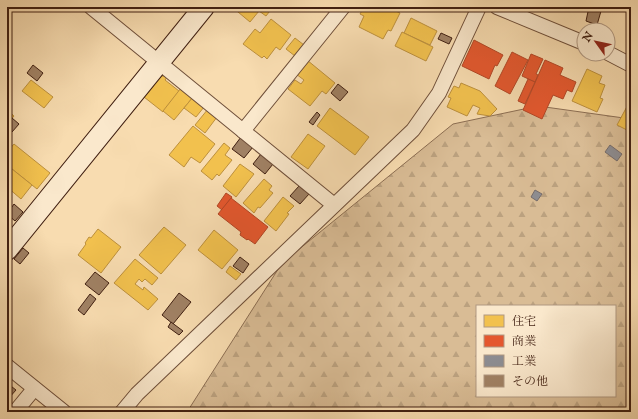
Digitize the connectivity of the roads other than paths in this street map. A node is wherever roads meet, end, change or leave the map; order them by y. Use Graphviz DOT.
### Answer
graph roads {
  1 [pos="91,7"];
  2 [pos="204,7"];
  3 [pos="342,7"];
  4 [pos="479,7"];
  5 [pos="497,7"];
  6 [pos="576,40"];
  7 [pos="616,57"];
  8 [pos="159,63"];
  9 [pos="631,65"];
  10 [pos="243,131"];
  11 [pos="334,205"];
  12 [pos="7,250"];
  13 [pos="7,366"];
  14 [pos="34,389"];
  15 [pos="15,412"];
  16 [pos="64,412"];
  17 [pos="122,412"];
  1 -- 8 [label="street"];
  2 -- 8 [label="street"];
  3 -- 10 [label="street"];
  4 -- 11 [label="street"];
  5 -- 6 [label="street"];
  7 -- 9 [label="street"];
  8 -- 10 [label="street"];
  8 -- 12 [label="street"];
  10 -- 11 [label="street"];
  11 -- 17 [label="street"];
  13 -- 14 [label="street"];
  14 -- 15 [label="street"];
  14 -- 16 [label="street"];
}
